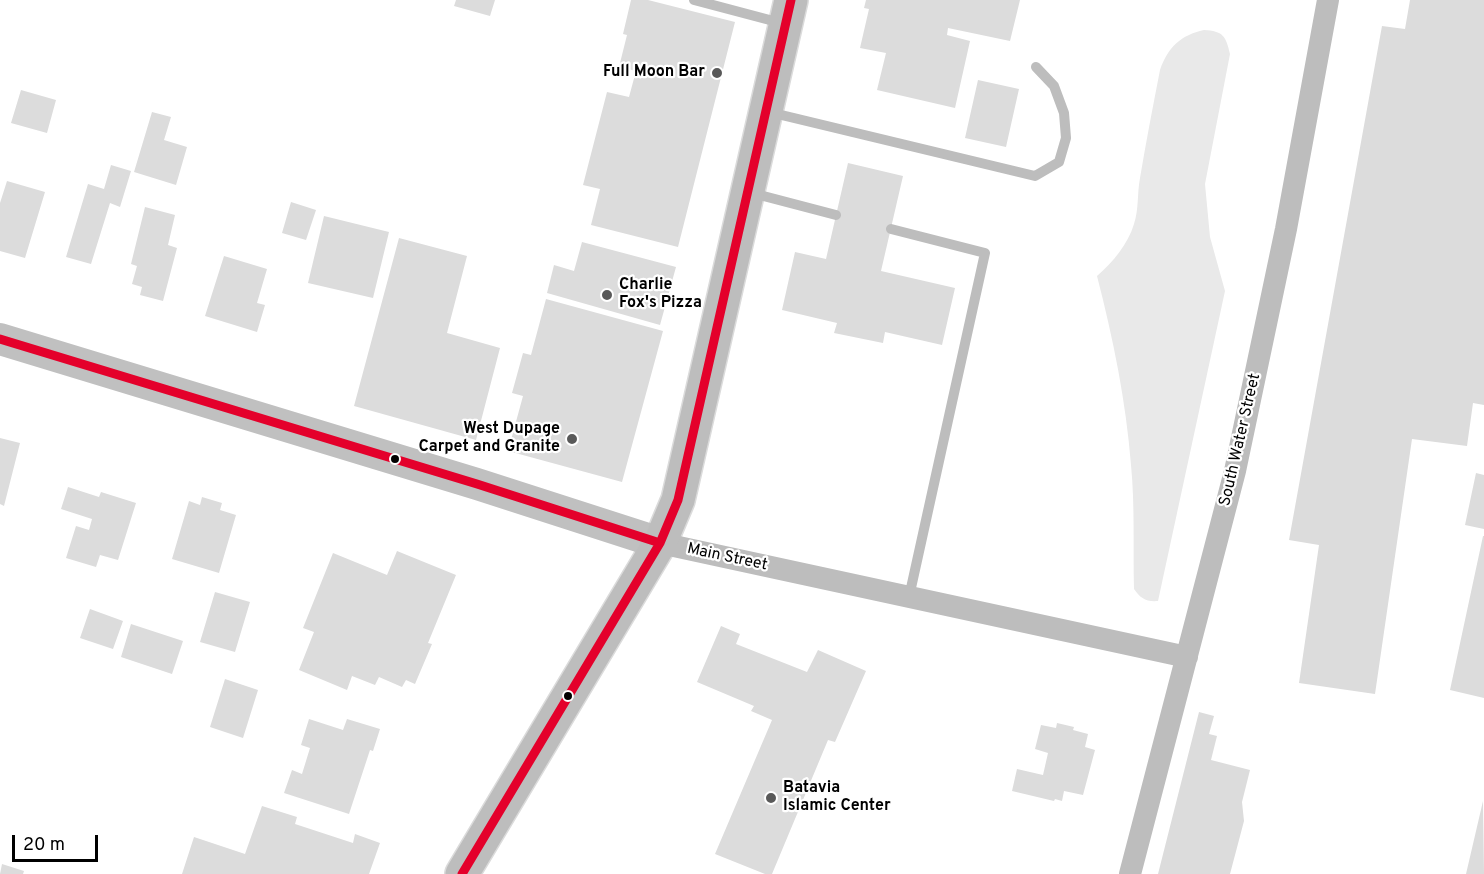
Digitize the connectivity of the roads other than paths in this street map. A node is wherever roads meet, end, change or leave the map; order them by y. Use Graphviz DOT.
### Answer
graph roads {
  1 [pos="694,0"];
  2 [pos="1328,0"];
  3 [pos="716,3"];
  4 [pos="788,12"];
  5 [pos="1036,67"];
  6 [pos="766,111"];
  7 [pos="747,192"];
  8 [pos="836,215"];
  9 [pos="891,229"];
  10 [pos="0,339"];
  11 [pos="660,543"];
  12 [pos="909,597"];
  13 [pos="1187,657"];
  14 [pos="462,874"];
  15 [pos="1130,874"];
  1 -- 3 [label="lane"];
  2 -- 13 [label="street, South Water Street"];
  3 -- 4 [label="lane"];
  4 -- 6 [label="main road"];
  5 -- 6 [label="lane"];
  6 -- 7 [label="main road"];
  7 -- 8 [label="lane"];
  7 -- 11 [label="main road"];
  9 -- 12 [label="lane"];
  10 -- 11 [label="main road, Main Street"];
  11 -- 12 [label="street, Main Street"];
  11 -- 14 [label="main road"];
  12 -- 13 [label="street, Main Street"];
  13 -- 15 [label="street, South Water Street"];
}
